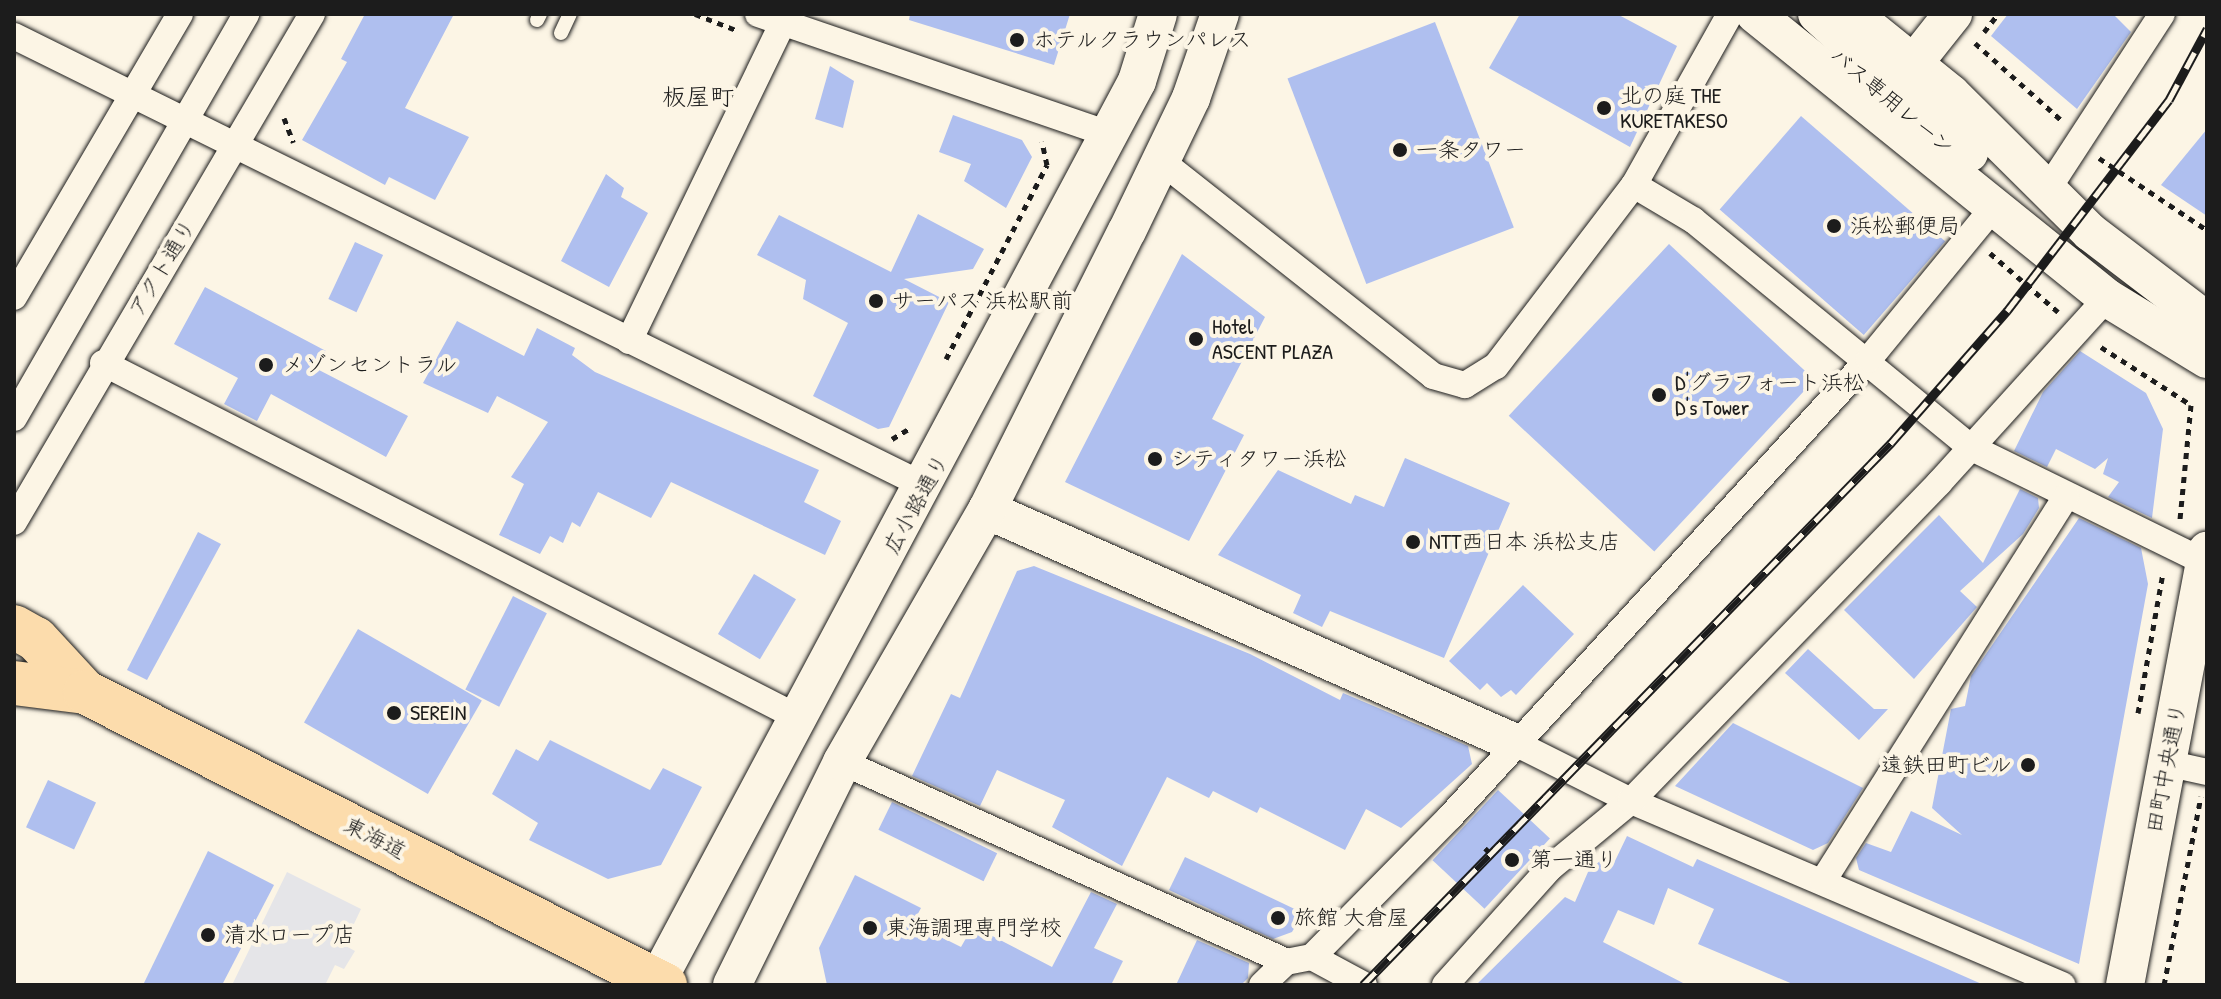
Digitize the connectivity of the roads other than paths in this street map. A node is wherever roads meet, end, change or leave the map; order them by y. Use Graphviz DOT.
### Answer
graph roads {
  1 [pos="180,14"];
  2 [pos="246,14"];
  3 [pos="312,14"];
  4 [pos="570,14"];
  5 [pos="1158,14"];
  6 [pos="1220,14"];
  7 [pos="1730,14"];
  8 [pos="1755,14"];
  9 [pos="1797,14"];
  10 [pos="1817,14"];
  11 [pos="1852,14"];
  12 [pos="1953,14"];
  13 [pos="2162,14"];
  14 [pos="783,23"];
  15 [pos="753,24"];
  16 [pos="561,33"];
  17 [pos="14,36"];
  18 [pos="1914,63"];
  19 [pos="136,91"];
  20 [pos="187,117"];
  21 [pos="1109,134"];
  22 [pos="237,143"];
  23 [pos="1161,161"];
  24 [pos="1634,185"];
  25 [pos="2046,192"];
  26 [pos="1990,197"];
  27 [pos="2027,228"];
  28 [pos="14,297"];
  29 [pos="2107,298"];
  30 [pos="2207,321"];
  31 [pos="629,341"];
  32 [pos="1869,359"];
  33 [pos="2207,359"];
  34 [pos="103,363"];
  35 [pos="14,418"];
  36 [pos="1970,447"];
  37 [pos="925,486"];
  38 [pos="2066,496"];
  39 [pos="987,510"];
  40 [pos="14,522"];
  41 [pos="2196,550"];
  42 [pos="14,627"];
  43 [pos="14,683"];
  44 [pos="85,692"];
  45 [pos="799,718"];
  46 [pos="1513,742"];
  47 [pos="842,762"];
  48 [pos="2166,763"];
  49 [pos="2205,780"];
  50 [pos="1631,801"];
  51 [pos="1823,881"];
  52 [pos="1299,959"];
  53 [pos="659,984"];
  54 [pos="732,985"];
  55 [pos="1262,985"];
  56 [pos="1364,985"];
  57 [pos="1445,985"];
  58 [pos="2062,985"];
  59 [pos="2125,985"];
  1 -- 19 [label="street"];
  2 -- 20 [label="street"];
  3 -- 22 [label="street, アクト通り"];
  4 -- 16 [label="lane"];
  5 -- 21 [label="street, 広小路通り"];
  6 -- 23 [label="street"];
  7 -- 24 [label="street"];
  8 -- 26 [label="street"];
  9 -- 26 [label="street, バス専用レーン"];
  10 -- 27 [label="street"];
  11 -- 18 [label="street"];
  12 -- 18 [label="street"];
  13 -- 25 [label="street"];
  14 -- 15 [label="street"];
  14 -- 21 [label="street"];
  14 -- 31 [label="street"];
  17 -- 19 [label="street"];
  18 -- 25 [label="street"];
  19 -- 20 [label="street"];
  19 -- 28 [label="street"];
  20 -- 22 [label="street"];
  20 -- 35 [label="street"];
  21 -- 37 [label="street, 広小路通り"];
  22 -- 31 [label="street"];
  22 -- 34 [label="street, アクト通り"];
  23 -- 24 [label="street"];
  23 -- 39 [label="street"];
  24 -- 32 [label="street"];
  25 -- 30 [label="street"];
  26 -- 27 [label="street"];
  26 -- 32 [label="street"];
  27 -- 29 [label="street"];
  29 -- 33 [label="street"];
  29 -- 36 [label="street"];
  31 -- 37 [label="street"];
  32 -- 36 [label="street"];
  32 -- 46 [label="street"];
  34 -- 40 [label="street, アクト通り"];
  34 -- 45 [label="street"];
  36 -- 38 [label="street"];
  36 -- 50 [label="street"];
  37 -- 45 [label="street, 広小路通り"];
  38 -- 41 [label="street"];
  38 -- 51 [label="street"];
  39 -- 46 [label="street"];
  39 -- 47 [label="street"];
  41 -- 48 [label="street, 田町中央通り"];
  42 -- 44 [label="highway, 東海道"];
  43 -- 44 [label="highway, 東海道"];
  44 -- 53 [label="highway, 東海道"];
  45 -- 53 [label="street, 広小路通り"];
  46 -- 50 [label="street"];
  46 -- 52 [label="street"];
  47 -- 52 [label="street"];
  47 -- 54 [label="street"];
  48 -- 49 [label="street"];
  48 -- 59 [label="street, 田町中央通り"];
  50 -- 51 [label="street"];
  50 -- 57 [label="street"];
  51 -- 58 [label="street"];
  52 -- 55 [label="street"];
  52 -- 56 [label="street"];
}
